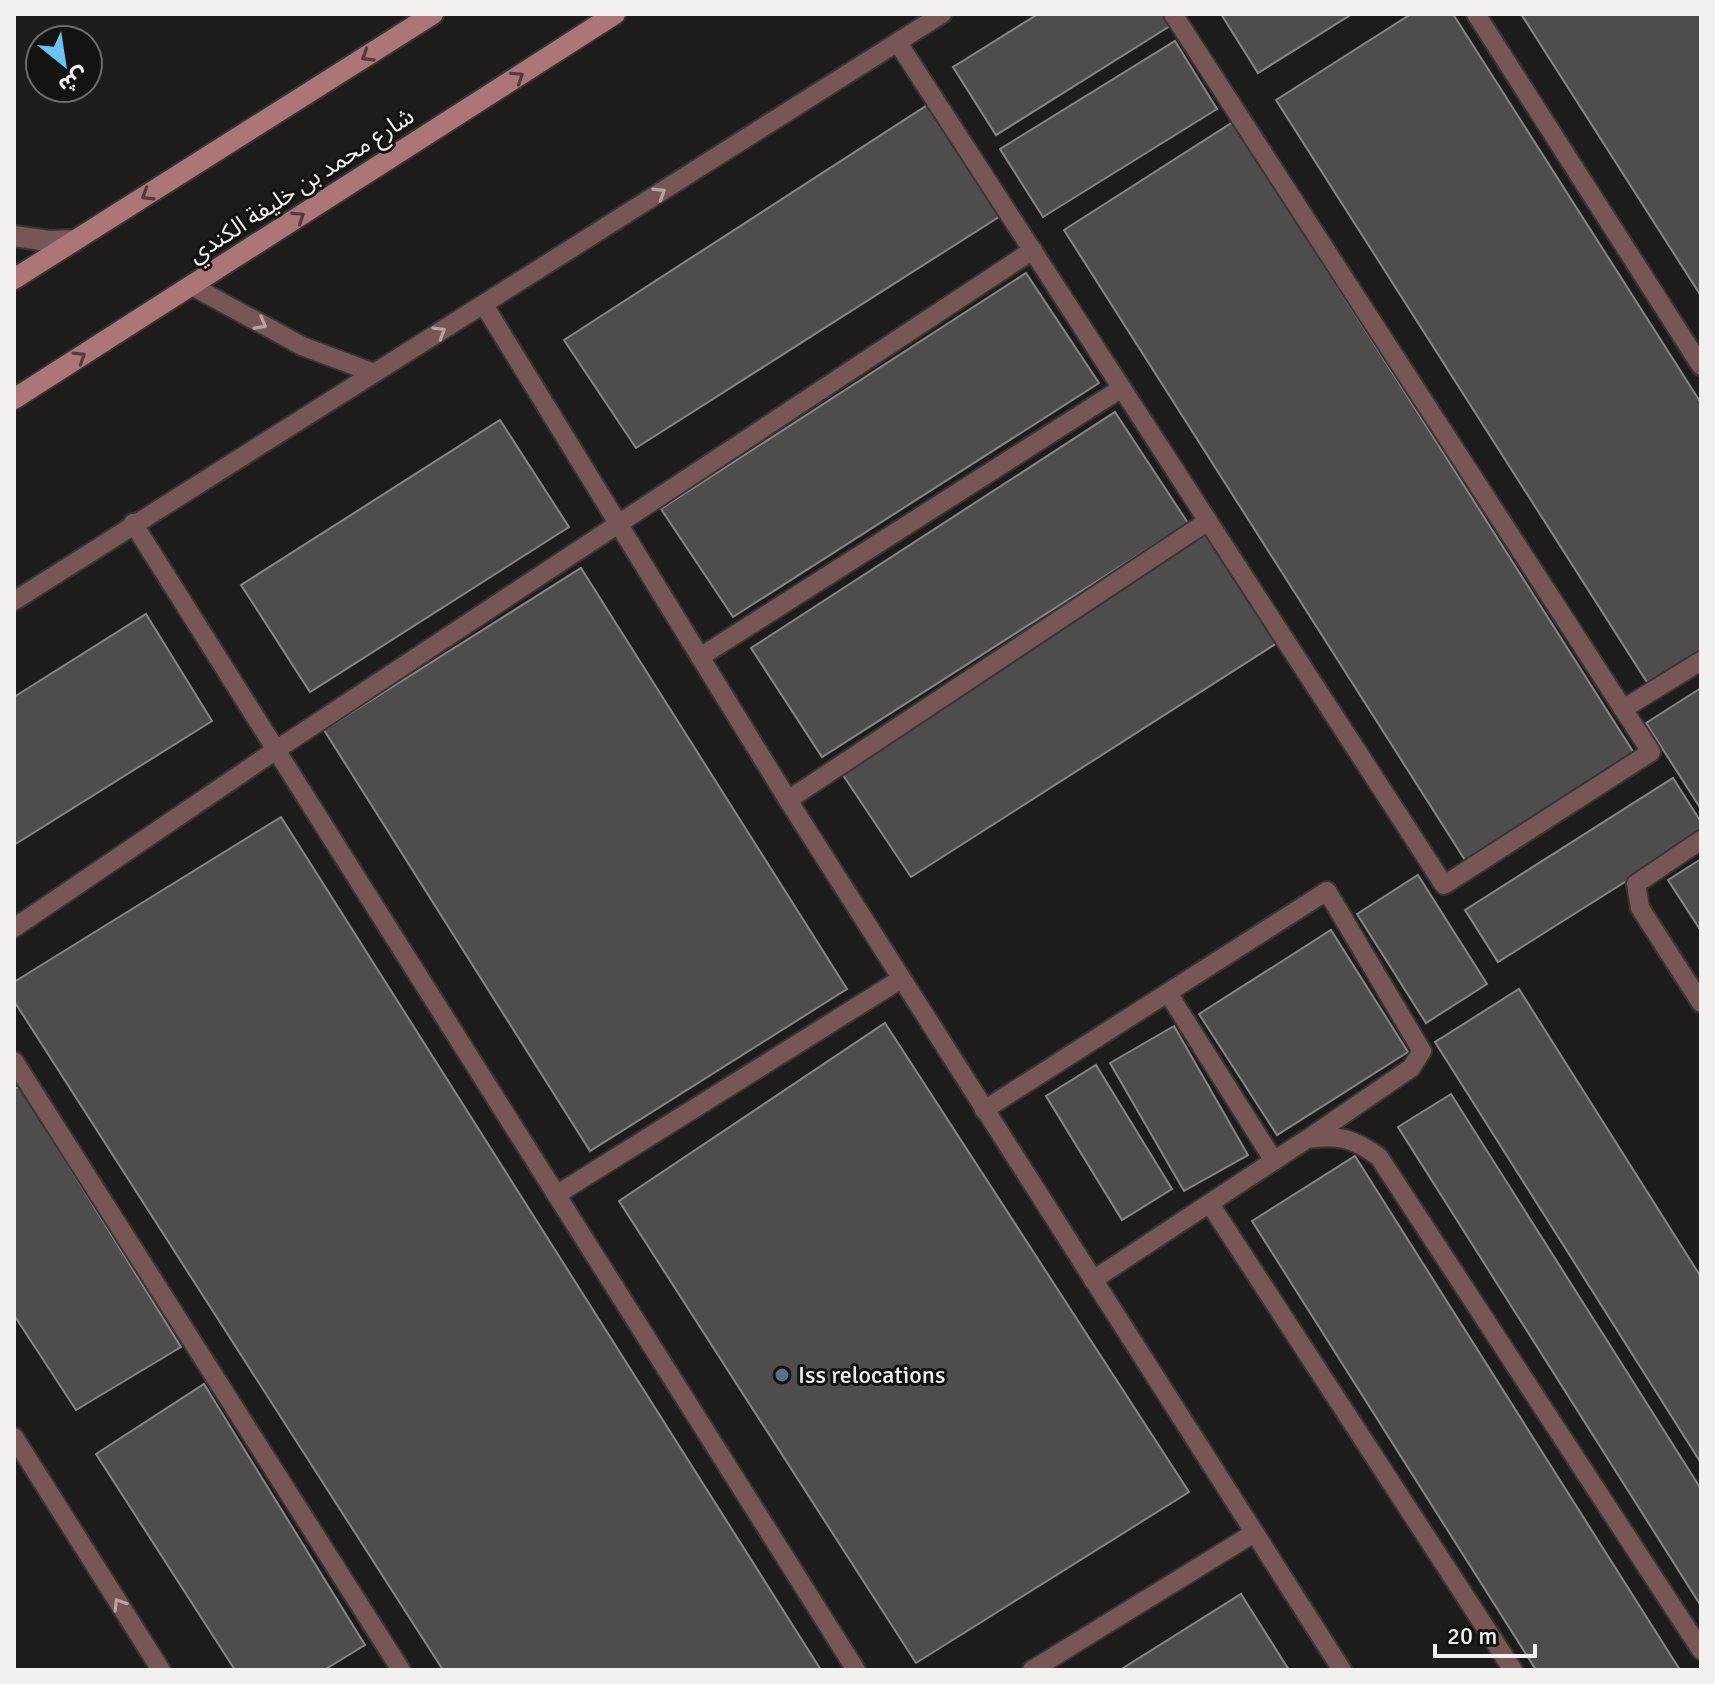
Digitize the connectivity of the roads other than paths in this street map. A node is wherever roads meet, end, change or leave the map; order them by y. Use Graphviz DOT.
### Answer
graph roads {
  1 [pos="433,14"];
  2 [pos="615,14"];
  3 [pos="942,14"];
  4 [pos="1173,14"];
  5 [pos="1476,14"];
  6 [pos="898,43"];
  7 [pos="14,236"];
  8 [pos="76,240"];
  9 [pos="1033,250"];
  10 [pos="14,279"];
  11 [pos="192,286"];
  12 [pos="484,305"];
  13 [pos="1701,366"];
  14 [pos="374,373"];
  15 [pos="1122,388"];
  16 [pos="14,399"];
  17 [pos="1208,521"];
  18 [pos="133,523"];
  19 [pos="618,524"];
  20 [pos="14,601"];
  21 [pos="700,657"];
  22 [pos="1701,661"];
  23 [pos="1623,709"];
  24 [pos="276,750"];
  25 [pos="788,800"];
  26 [pos="1701,840"];
  27 [pos="14,928"];
  28 [pos="901,979"];
  29 [pos="1168,993"];
  30 [pos="1701,1003"];
  31 [pos="14,1061"];
  32 [pos="984,1110"];
  33 [pos="1307,1139"];
  34 [pos="1274,1161"];
  35 [pos="556,1195"];
  36 [pos="1210,1204"];
  37 [pos="1093,1280"];
  38 [pos="14,1437"];
  39 [pos="1254,1533"];
  40 [pos="1701,1650"];
  41 [pos="161,1670"];
  42 [pos="401,1670"];
  43 [pos="856,1670"];
  44 [pos="1032,1670"];
  45 [pos="1342,1670"];
  46 [pos="1513,1670"];
  1 -- 8 [label="main road, one-way"];
  11 -- 2 [label="main road, شارع محمد بن خليفة الكندي, one-way"];
  3 -- 6 [label="lane"];
  4 -- 23 [label="lane"];
  5 -- 13 [label="lane"];
  6 -- 9 [label="lane"];
  12 -- 6 [label="lane, one-way"];
  7 -- 8 [label="street"];
  8 -- 10 [label="main road"];
  9 -- 15 [label="lane"];
  9 -- 19 [label="lane"];
  11 -- 14 [label="lane, one-way"];
  16 -- 11 [label="main road, شارع محمد بن خليفة الكندي, one-way"];
  14 -- 12 [label="lane, one-way"];
  12 -- 19 [label="lane"];
  14 -- 18 [label="lane"];
  15 -- 17 [label="lane"];
  15 -- 21 [label="lane"];
  17 -- 23 [label="lane"];
  17 -- 25 [label="lane"];
  18 -- 20 [label="lane"];
  18 -- 24 [label="lane"];
  19 -- 21 [label="lane"];
  19 -- 24 [label="lane"];
  21 -- 25 [label="lane"];
  22 -- 23 [label="lane"];
  24 -- 27 [label="lane"];
  24 -- 35 [label="lane"];
  25 -- 28 [label="lane"];
  26 -- 30 [label="lane"];
  28 -- 32 [label="lane"];
  28 -- 35 [label="lane"];
  29 -- 32 [label="lane"];
  29 -- 33 [label="lane"];
  29 -- 34 [label="lane"];
  31 -- 42 [label="lane"];
  32 -- 37 [label="lane"];
  33 -- 34 [label="lane"];
  33 -- 40 [label="lane"];
  34 -- 36 [label="lane"];
  35 -- 43 [label="lane"];
  36 -- 37 [label="lane"];
  36 -- 46 [label="lane"];
  37 -- 39 [label="lane"];
  41 -- 38 [label="lane, one-way"];
  39 -- 44 [label="lane"];
  39 -- 45 [label="lane"];
}
